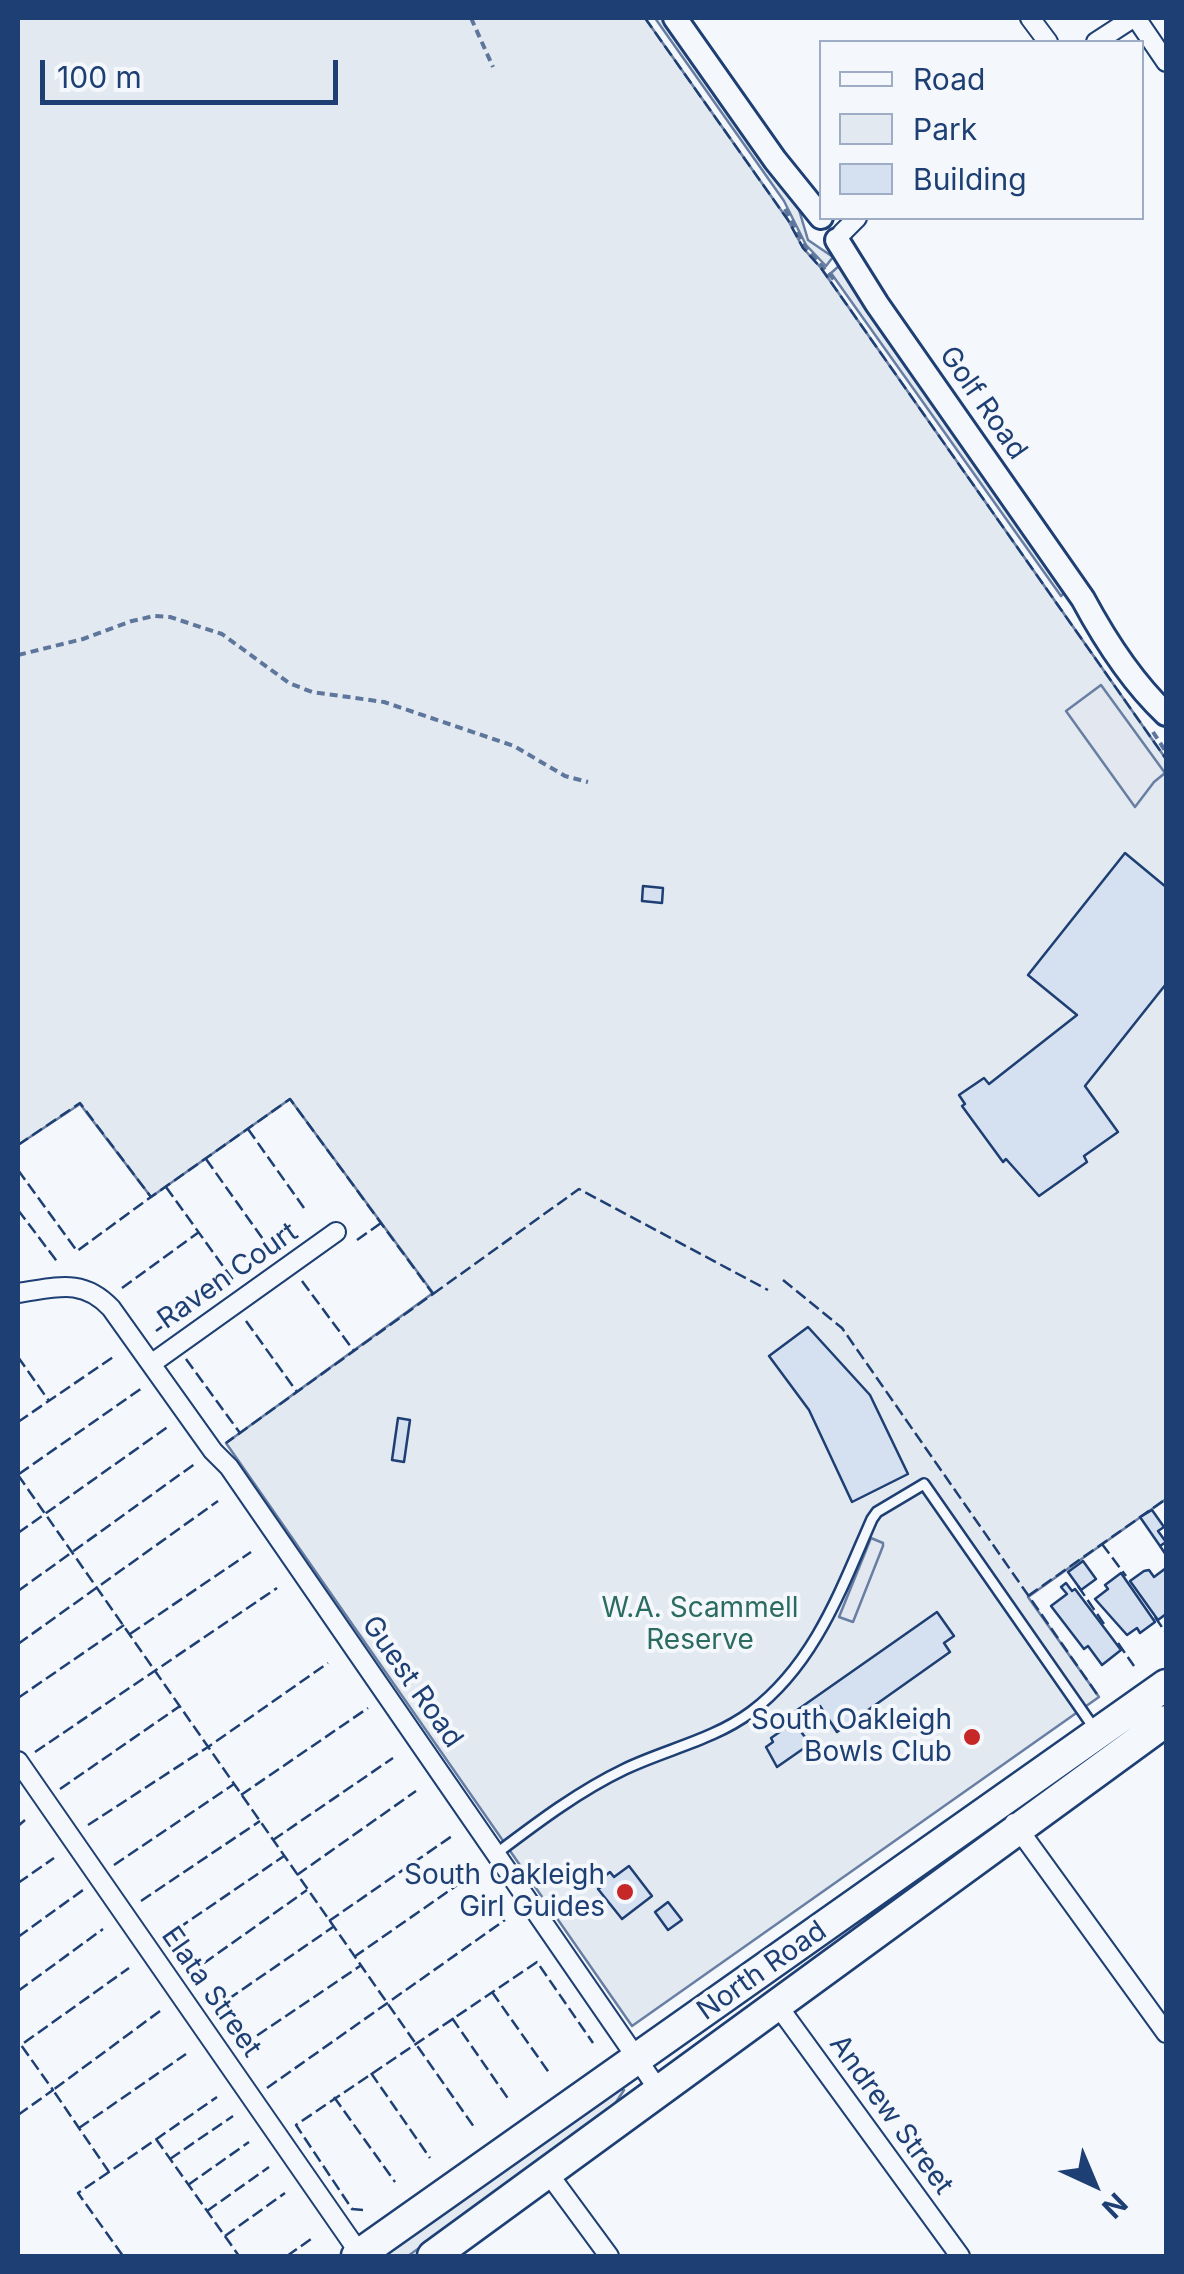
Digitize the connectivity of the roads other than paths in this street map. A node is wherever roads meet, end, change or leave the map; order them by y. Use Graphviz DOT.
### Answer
graph roads {
  1 [pos="675,18"];
  2 [pos="1030,18"];
  3 [pos="1134,18"];
  4 [pos="1046,40"];
  5 [pos="1099,40"];
  6 [pos="1166,62"];
  7 [pos="819,215"];
  8 [pos="820,220"];
  9 [pos="844,227"];
  10 [pos="1084,598"];
  11 [pos="1166,702"];
  12 [pos="1166,714"];
  13 [pos="336,1232"];
  14 [pos="18,1293"];
  15 [pos="151,1364"];
  16 [pos="1166,1685"];
  17 [pos="1166,1721"];
  18 [pos="1099,1734"];
  19 [pos="18,1761"];
  20 [pos="1000,1803"];
  21 [pos="1019,1829"];
  22 [pos="497,1853"];
  23 [pos="778,2006"];
  24 [pos="1166,2033"];
  25 [pos="637,2058"];
  26 [pos="660,2092"];
  27 [pos="548,2172"];
  28 [pos="359,2255"];
  29 [pos="433,2256"];
  30 [pos="609,2256"];
  31 [pos="960,2256"];
  1 -- 7 [label="street"];
  2 -- 4 [label="street"];
  3 -- 5 [label="street"];
  3 -- 6 [label="street"];
  8 -- 9 [label="street, Golf Road"];
  9 -- 10 [label="street, Golf Road"];
  10 -- 11 [label="street, Golf Road"];
  10 -- 12 [label="street, Golf Road"];
  13 -- 15 [label="street, Raven Court"];
  14 -- 15 [label="street, Guest Road"];
  15 -- 22 [label="street, Guest Road"];
  16 -- 18 [label="highway, North Road"];
  17 -- 21 [label="highway, North Road"];
  18 -- 20 [label="highway, North Road"];
  18 -- 22 [label="lane"];
  19 -- 28 [label="street, Elata Street"];
  20 -- 21 [label="street"];
  20 -- 25 [label="highway, North Road"];
  21 -- 23 [label="highway, North Road"];
  21 -- 24 [label="street"];
  22 -- 25 [label="street, Guest Road"];
  23 -- 26 [label="highway, North Road"];
  23 -- 31 [label="street, Andrew Street"];
  25 -- 26 [label="street, Guest Road"];
  25 -- 28 [label="highway, North Road"];
  26 -- 27 [label="highway, North Road"];
  27 -- 29 [label="highway, North Road"];
  27 -- 30 [label="street"];
}
